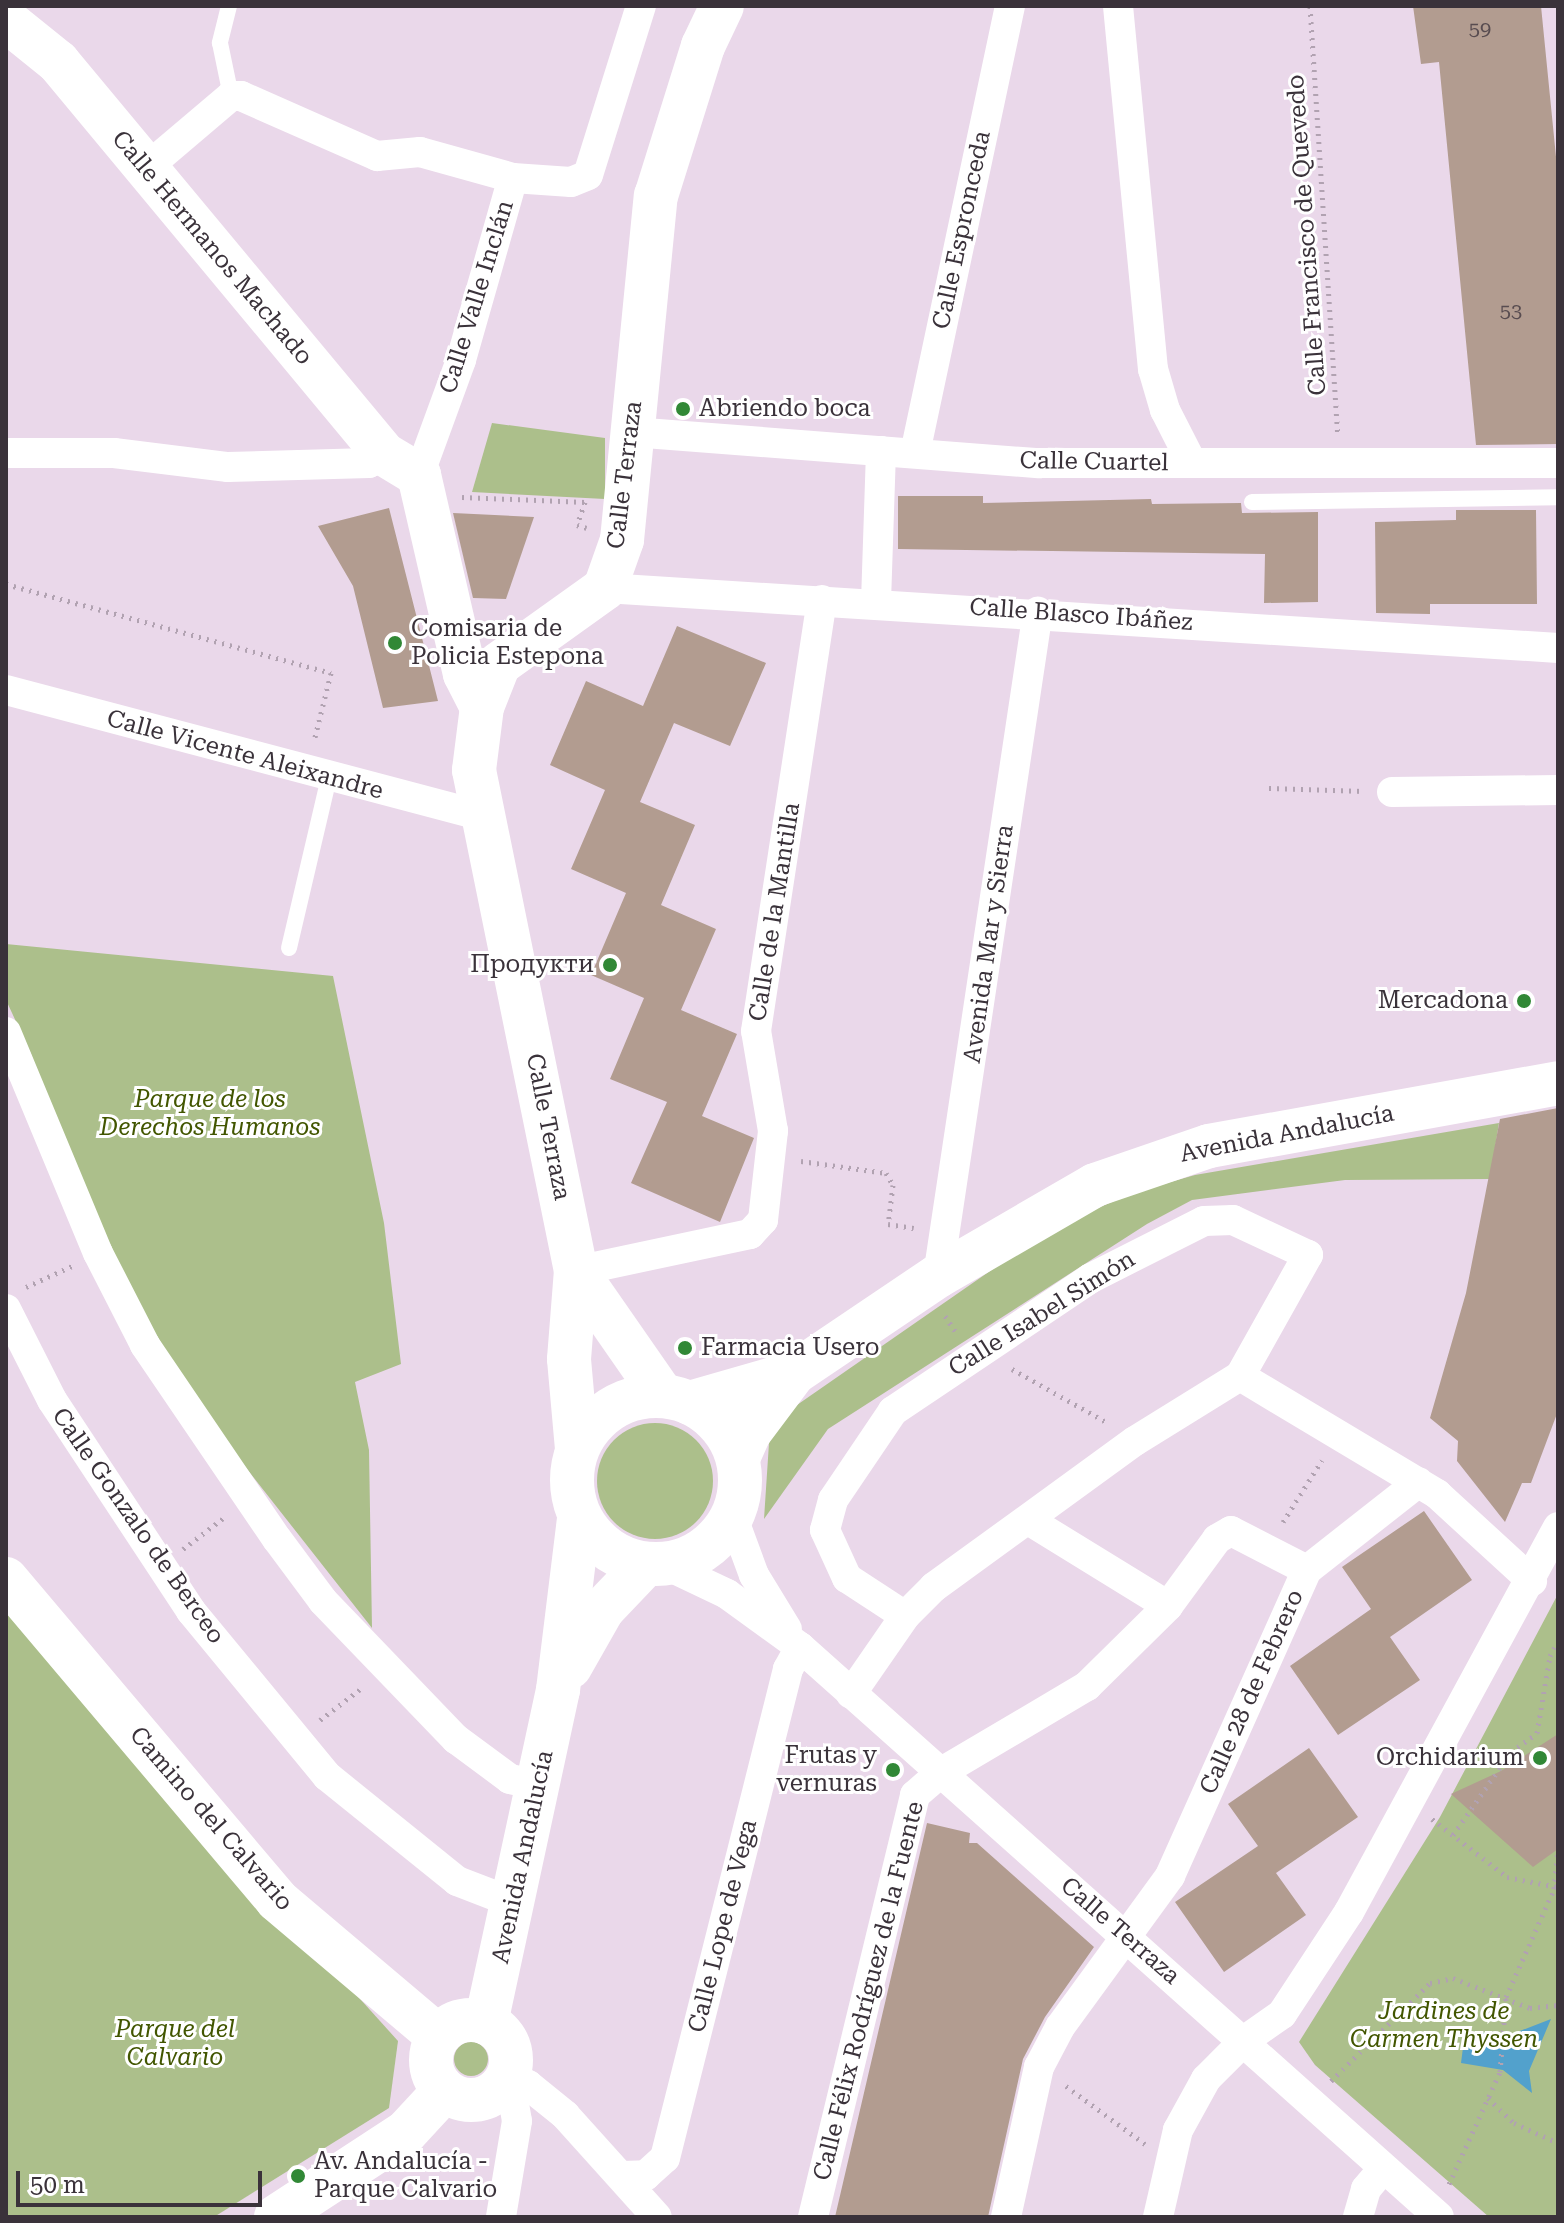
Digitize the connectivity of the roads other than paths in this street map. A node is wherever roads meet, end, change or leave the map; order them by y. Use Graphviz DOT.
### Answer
graph roads {
  1 [pos="229,6"];
  2 [pos="641,6"];
  3 [pos="722,6"];
  4 [pos="1010,6"];
  5 [pos="1118,6"];
  6 [pos="6,20"];
  7 [pos="231,96"];
  8 [pos="145,169"];
  9 [pos="513,178"];
  10 [pos="632,432"];
  11 [pos="881,451"];
  12 [pos="6,453"];
  13 [pos="915,453"];
  14 [pos="1192,463"];
  15 [pos="1558,463"];
  16 [pos="409,476"];
  17 [pos="1558,497"];
  18 [pos="1252,502"];
  19 [pos="605,588"];
  20 [pos="822,600"];
  21 [pos="876,602"];
  22 [pos="1038,611"];
  23 [pos="1558,648"];
  24 [pos="6,690"];
  25 [pos="482,707"];
  26 [pos="318,775"];
  27 [pos="1558,790"];
  28 [pos="1392,792"];
  29 [pos="486,817"];
  30 [pos="289,948"];
  31 [pos="6,1032"];
  32 [pos="1555,1083"];
  33 [pos="576,1271"];
  34 [pos="938,1276"];
  35 [pos="13,1300"];
  36 [pos="794,1373"];
  37 [pos="1240,1376"];
  38 [pos="677,1400"];
  39 [pos="577,1449"];
  40 [pos="738,1458"];
  41 [pos="1419,1482"];
  42 [pos="579,1518"];
  43 [pos="733,1518"];
  44 [pos="1030,1521"];
  45 [pos="1558,1527"];
  46 [pos="656,1565"];
  47 [pos="1307,1570"];
  48 [pos="6,1579"];
  49 [pos="1532,1581"];
  50 [pos="1168,1606"];
  51 [pos="905,1616"];
  52 [pos="800,1647"];
  53 [pos="558,1690"];
  54 [pos="851,1694"];
  55 [pos="940,1773"];
  56 [pos="538,1785"];
  57 [pos="514,1903"];
  58 [pos="1123,1934"];
  59 [pos="486,2023"];
  60 [pos="438,2036"];
  61 [pos="1245,2040"];
  62 [pos="503,2083"];
  63 [pos="444,2091"];
  64 [pos="1381,2171"];
  65 [pos="622,2176"];
  66 [pos="1437,2216"];
  67 [pos="276,2217"];
  68 [pos="501,2217"];
  69 [pos="657,2217"];
  70 [pos="813,2217"];
  71 [pos="1006,2217"];
  72 [pos="1158,2217"];
  73 [pos="1358,2217"];
  1 -- 7 [label="lane"];
  2 -- 9 [label="street, Calle Valle Inclán"];
  3 -- 10 [label="street, Calle Terraza"];
  4 -- 13 [label="street, Calle Espronceda"];
  5 -- 14 [label="street"];
  6 -- 8 [label="street, Calle Hermanos Machado"];
  7 -- 8 [label="street"];
  7 -- 9 [label="street"];
  8 -- 16 [label="street, Calle Hermanos Machado"];
  9 -- 16 [label="street, Calle Valle Inclán"];
  10 -- 11 [label="street, Calle Cuartel"];
  10 -- 19 [label="street, Calle Terraza"];
  11 -- 13 [label="street, Calle Cuartel"];
  11 -- 21 [label="street"];
  12 -- 16 [label="street"];
  13 -- 14 [label="street, Calle Cuartel"];
  14 -- 15 [label="street, Calle Cuartel"];
  16 -- 25 [label="street"];
  17 -- 18 [label="lane"];
  19 -- 20 [label="street, Calle Blasco Ibáñez"];
  19 -- 25 [label="street, Calle Terraza"];
  20 -- 21 [label="street, Calle Blasco Ibáñez"];
  20 -- 33 [label="street, Calle de la Mantilla"];
  21 -- 22 [label="street, Calle Blasco Ibáñez"];
  22 -- 23 [label="street, Calle Blasco Ibáñez"];
  22 -- 34 [label="street, Avenida Mar y Sierra"];
  24 -- 26 [label="street, Calle Vicente Aleixandre"];
  25 -- 29 [label="street, Calle Terraza"];
  26 -- 29 [label="street, Calle Vicente Aleixandre"];
  26 -- 30 [label="lane"];
  27 -- 28 [label="street"];
  29 -- 33 [label="street, Calle Terraza"];
  31 -- 56 [label="street"];
  32 -- 34 [label="street, Avenida Andalucía"];
  33 -- 38 [label="street, Calle Terraza"];
  33 -- 39 [label="street, Calle Terraza"];
  34 -- 36 [label="street, Avenida Andalucía"];
  35 -- 57 [label="street, Calle Gonzalo de Berceo"];
  36 -- 38 [label="street, Avenida Andalucía"];
  36 -- 40 [label="street, Avenida Andalucía"];
  37 -- 41 [label="street"];
  37 -- 44 [label="street, Calle Isabel Simón"];
  37 -- 51 [label="street, Calle Isabel Simón"];
  38 -- 39 [label="street"];
  38 -- 40 [label="street"];
  39 -- 42 [label="street"];
  40 -- 43 [label="street"];
  41 -- 47 [label="street, Calle 28 de Febrero"];
  41 -- 49 [label="street"];
  42 -- 46 [label="street"];
  42 -- 53 [label="street, Avenida Andalucía"];
  43 -- 46 [label="street"];
  43 -- 52 [label="street, Calle Terraza"];
  44 -- 50 [label="street"];
  44 -- 51 [label="street, Calle Isabel Simón"];
  45 -- 49 [label="street"];
  46 -- 52 [label="street, Calle Terraza"];
  46 -- 53 [label="street, Avenida Andalucía"];
  47 -- 50 [label="street, Calle Félix Rodríguez de la Fuente"];
  47 -- 58 [label="street, Calle 28 de Febrero"];
  48 -- 60 [label="street, Camino del Calvario"];
  49 -- 61 [label="street"];
  50 -- 55 [label="street, Calle Félix Rodríguez de la Fuente"];
  51 -- 54 [label="street, Calle Isabel Simón"];
  52 -- 54 [label="street, Calle Terraza"];
  52 -- 65 [label="street, Calle Lope de Vega"];
  53 -- 56 [label="street, Avenida Andalucía"];
  54 -- 55 [label="street, Calle Terraza"];
  55 -- 58 [label="street, Calle Terraza"];
  55 -- 70 [label="street, Calle Félix Rodríguez de la Fuente"];
  56 -- 57 [label="street, Avenida Andalucía"];
  57 -- 59 [label="street, Avenida Andalucía"];
  58 -- 61 [label="street, Calle Terraza"];
  58 -- 71 [label="street, Calle 28 de Febrero"];
  59 -- 60 [label="street"];
  59 -- 62 [label="street"];
  60 -- 63 [label="street"];
  61 -- 64 [label="street, Calle Terraza"];
  61 -- 72 [label="street"];
  62 -- 63 [label="street"];
  62 -- 65 [label="street"];
  62 -- 68 [label="street"];
  63 -- 67 [label="street"];
  64 -- 66 [label="street, Calle Terraza"];
  64 -- 73 [label="street"];
  65 -- 69 [label="street"];
}
